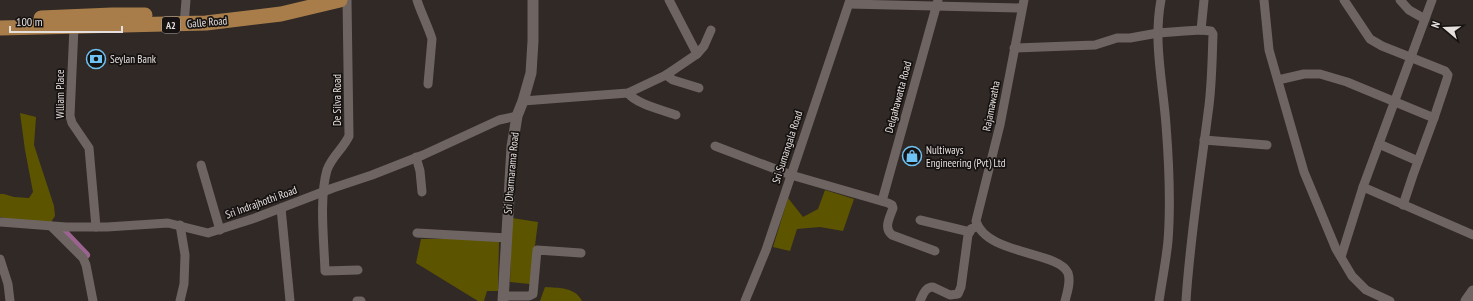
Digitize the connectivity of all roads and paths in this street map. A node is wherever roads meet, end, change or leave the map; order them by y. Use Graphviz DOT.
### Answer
graph roads {
  1 [pos="186,0"];
  2 [pos="305,0"];
  3 [pos="340,0"];
  4 [pos="347,0"];
  5 [pos="417,0"];
  6 [pos="533,0"];
  7 [pos="668,0"];
  8 [pos="1161,0"];
  9 [pos="1204,0"];
  10 [pos="1344,0"];
  11 [pos="1400,0"];
  12 [pos="1432,0"];
  13 [pos="1266,1"];
  14 [pos="849,2"];
  15 [pos="937,3"];
  16 [pos="1023,4"];
  17 [pos="1425,19"];
  18 [pos="0,20"];
  19 [pos="184,20"];
  20 [pos="74,27"];
  21 [pos="0,28"];
  22 [pos="711,30"];
  23 [pos="1201,30"];
  24 [pos="1158,33"];
  25 [pos="1014,48"];
  26 [pos="697,54"];
  27 [pos="1411,57"];
  28 [pos="666,75"];
  29 [pos="1278,80"];
  30 [pos="428,84"];
  31 [pos="699,88"];
  32 [pos="628,93"];
  33 [pos="523,101"];
  34 [pos="1395,101"];
  35 [pos="676,115"];
  36 [pos="517,116"];
  37 [pos="1434,118"];
  38 [pos="1204,140"];
  39 [pos="1379,144"];
  40 [pos="715,146"];
  41 [pos="1267,146"];
  42 [pos="416,157"];
  43 [pos="1418,161"];
  44 [pos="201,165"];
  45 [pos="791,175"];
  46 [pos="1363,187"];
  47 [pos="323,192"];
  48 [pos="422,192"];
  49 [pos="882,201"];
  50 [pos="1404,205"];
  51 [pos="282,208"];
  52 [pos="920,220"];
  53 [pos="0,222"];
  54 [pos="50,226"];
  55 [pos="180,226"];
  56 [pos="978,226"];
  57 [pos="96,227"];
  58 [pos="220,230"];
  59 [pos="970,232"];
  60 [pos="417,233"];
  61 [pos="1473,235"];
  62 [pos="507,238"];
  63 [pos="935,251"];
  64 [pos="581,253"];
  65 [pos="1341,257"];
  66 [pos="0,259"];
  67 [pos="358,270"];
  68 [pos="4,285"];
  69 [pos="1473,291"];
  70 [pos="503,298"];
  71 [pos="10,301"];
  72 [pos="93,301"];
  73 [pos="180,301"];
  74 [pos="290,301"];
  75 [pos="357,301"];
  76 [pos="361,301"];
  77 [pos="745,301"];
  78 [pos="920,301"];
  79 [pos="1065,301"];
  80 [pos="1159,301"];
  81 [pos="1186,301"];
  82 [pos="1390,301"];
  83 [pos="1466,301"];
  1 -- 19 [label="street"];
  2 -- 19 [label="highway, Galle Road / A2"];
  3 -- 19 [label="highway, Galle Road / A2"];
  4 -- 47 [label="street, De Silva Road"];
  5 -- 30 [label="street"];
  6 -- 33 [label="street, Sri Dharmarama Road"];
  7 -- 26 [label="street"];
  8 -- 24 [label="street"];
  9 -- 23 [label="street"];
  10 -- 27 [label="street"];
  11 -- 17 [label="street"];
  12 -- 17 [label="street"];
  13 -- 29 [label="street"];
  14 -- 15 [label="street"];
  14 -- 45 [label="street, Sri Sumangala Road"];
  15 -- 16 [label="street"];
  15 -- 49 [label="street, Delgahawatta Road"];
  16 -- 25 [label="street, Rajamawatha"];
  17 -- 27 [label="street"];
  18 -- 19 [label="highway, Galle Road / A2"];
  19 -- 20 [label="highway, Galle Road / A2"];
  20 -- 21 [label="highway, Galle Road / A2"];
  20 -- 57 [label="street, Wlliam Place"];
  22 -- 26 [label="street"];
  23 -- 24 [label="street"];
  23 -- 38 [label="street"];
  24 -- 25 [label="street"];
  24 -- 80 [label="street"];
  25 -- 56 [label="street, Rajamawatha"];
  26 -- 28 [label="street"];
  27 -- 34 [label="street"];
  27 -- 37 [label="street"];
  28 -- 31 [label="street"];
  28 -- 32 [label="street"];
  29 -- 34 [label="street"];
  29 -- 65 [label="street"];
  32 -- 33 [label="street"];
  32 -- 35 [label="street"];
  33 -- 36 [label="street, Sri Dharmarama Road"];
  34 -- 37 [label="street"];
  34 -- 39 [label="street"];
  36 -- 42 [label="street, Sri Indrajhothi Road"];
  36 -- 62 [label="street, Sri Dharmarama Road"];
  37 -- 43 [label="street"];
  38 -- 41 [label="street"];
  38 -- 81 [label="street"];
  39 -- 43 [label="street"];
  39 -- 46 [label="street"];
  40 -- 45 [label="street"];
  42 -- 47 [label="street, Sri Indrajhothi Road"];
  42 -- 48 [label="street"];
  43 -- 50 [label="street"];
  44 -- 58 [label="street"];
  45 -- 49 [label="street"];
  45 -- 77 [label="street, Sri Sumangala Road"];
  46 -- 50 [label="street"];
  46 -- 65 [label="street"];
  47 -- 51 [label="street, Sri Indrajhothi Road"];
  47 -- 67 [label="street, De Silva Road"];
  49 -- 63 [label="street"];
  50 -- 61 [label="street"];
  51 -- 58 [label="street, Sri Indrajhothi Road"];
  51 -- 74 [label="street"];
  52 -- 59 [label="street"];
  53 -- 54 [label="street, Sri Indrajhothi Road"];
  54 -- 57 [label="street, Sri Indrajhothi Road"];
  54 -- 72 [label="street"];
  55 -- 57 [label="street, Sri Indrajhothi Road"];
  55 -- 58 [label="street, Sri Indrajhothi Road"];
  55 -- 73 [label="street"];
  56 -- 59 [label="street"];
  56 -- 79 [label="street"];
  59 -- 78 [label="street"];
  60 -- 62 [label="street"];
  62 -- 70 [label="street, Sri Dharmarama Road"];
  64 -- 70 [label="street"];
  65 -- 82 [label="street"];
  66 -- 68 [label="street"];
  68 -- 71 [label="street"];
  69 -- 83 [label="street"];
  75 -- 76 [label="street"];
}
